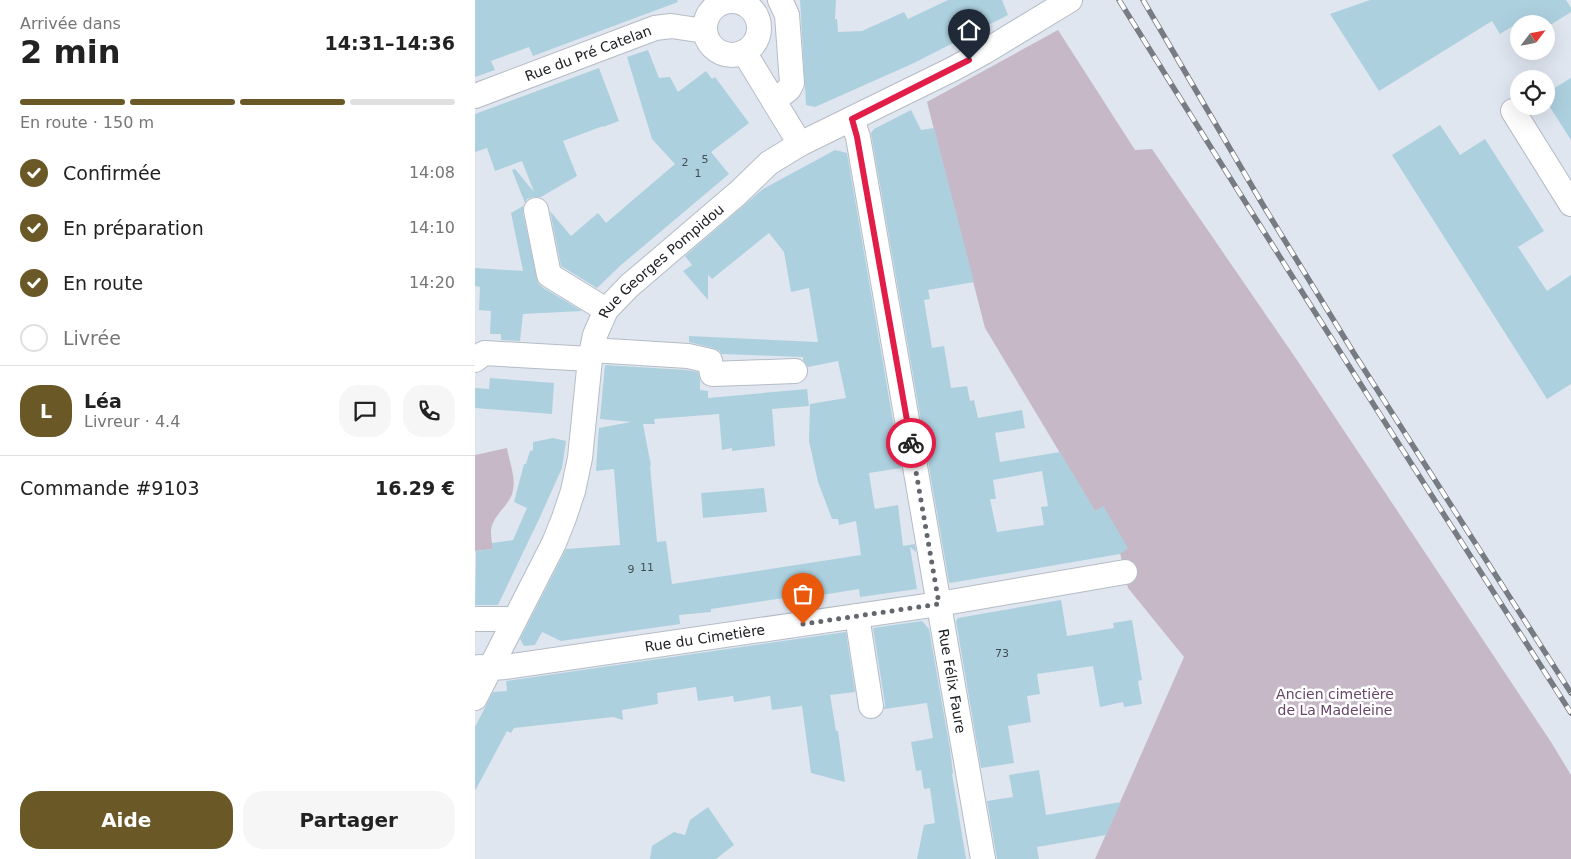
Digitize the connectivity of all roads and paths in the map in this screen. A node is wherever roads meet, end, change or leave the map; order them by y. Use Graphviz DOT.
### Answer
graph roads {
  1 [pos="780,0"];
  2 [pos="1069,0"];
  3 [pos="746,2"];
  4 [pos="705,31"];
  5 [pos="744,52"];
  6 [pos="475,96"];
  7 [pos="774,101"];
  8 [pos="1515,115"];
  9 [pos="852,119"];
  10 [pos="800,144"];
  11 [pos="1571,204"];
  12 [pos="536,210"];
  13 [pos="606,310"];
  14 [pos="478,353"];
  15 [pos="591,354"];
  16 [pos="795,371"];
  17 [pos="1125,572"];
  18 [pos="939,604"];
  19 [pos="857,616"];
  20 [pos="475,619"];
  21 [pos="515,619"];
  22 [pos="483,668"];
  23 [pos="475,698"];
  24 [pos="871,706"];
  25 [pos="983,859"];
  1 -- 7 [label="street"];
  2 -- 9 [label="street, Rue Georges Pompidou"];
  3 -- 4 [label="street"];
  3 -- 5 [label="street"];
  4 -- 5 [label="street"];
  4 -- 6 [label="street, Rue du Pré Catelan"];
  5 -- 7 [label="street"];
  7 -- 10 [label="street"];
  8 -- 11 [label="street"];
  9 -- 10 [label="street, Rue Georges Pompidou"];
  9 -- 18 [label="street, Rue Félix Faure"];
  10 -- 13 [label="street, Rue Georges Pompidou"];
  12 -- 13 [label="street"];
  13 -- 15 [label="street, Rue Georges Pompidou"];
  14 -- 15 [label="street"];
  15 -- 16 [label="street"];
  15 -- 21 [label="street, Rue Georges Pompidou"];
  17 -- 18 [label="street, Rue du Cimetière"];
  18 -- 19 [label="street, Rue du Cimetière"];
  18 -- 25 [label="street, Rue Félix Faure"];
  19 -- 22 [label="street, Rue du Cimetière"];
  19 -- 24 [label="street"];
  20 -- 21 [label="street"];
  21 -- 22 [label="street, Rue Georges Pompidou"];
  22 -- 23 [label="street, Rue Georges Pompidou"];
}
